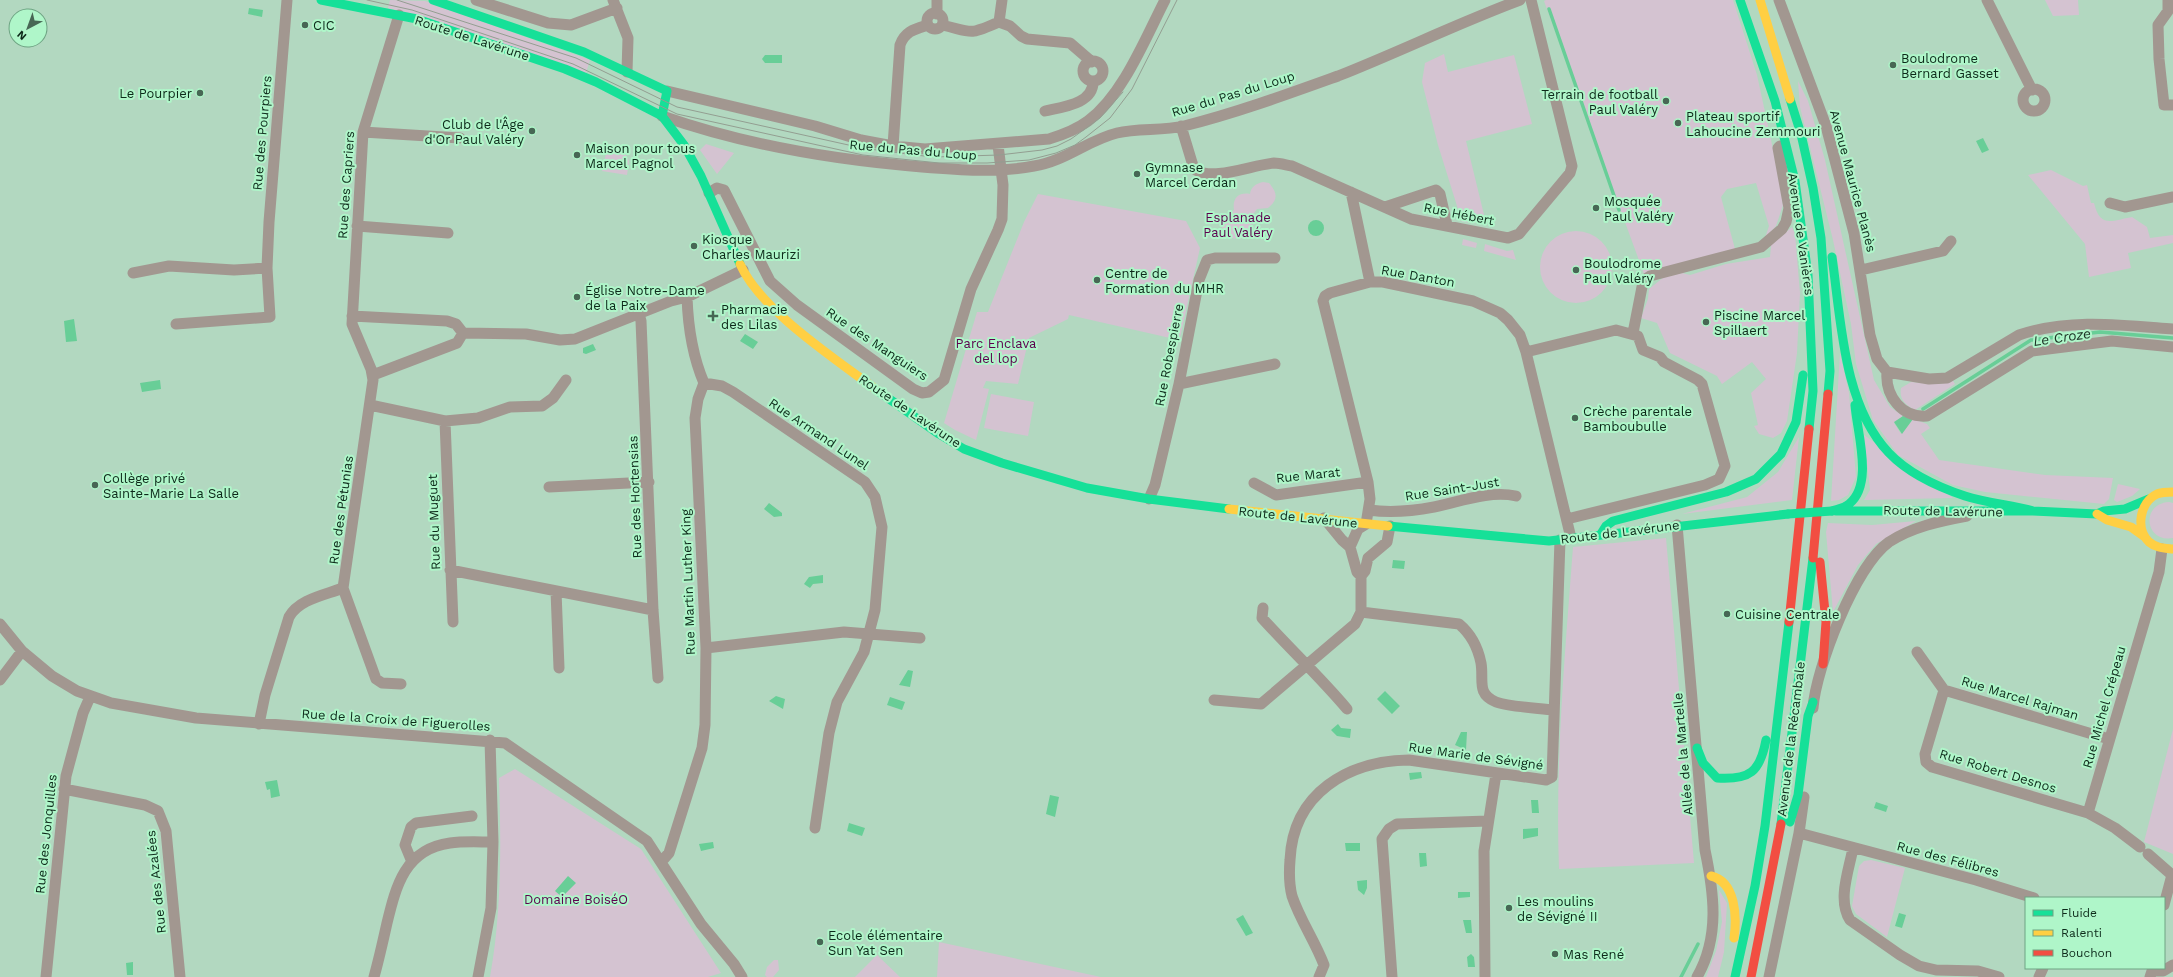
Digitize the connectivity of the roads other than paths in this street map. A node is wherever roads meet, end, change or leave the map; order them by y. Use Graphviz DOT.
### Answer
graph roads {
  1 [pos="287,0"];
  2 [pos="321,0"];
  3 [pos="433,0"];
  4 [pos="476,0"];
  5 [pos="937,0"];
  6 [pos="1002,0"];
  7 [pos="1165,0"];
  8 [pos="1520,0"];
  9 [pos="1531,0"];
  10 [pos="1740,0"];
  11 [pos="1752,0"];
  12 [pos="1760,0"];
  13 [pos="1779,0"];
  14 [pos="1987,0"];
  15 [pos="2168,0"];
  16 [pos="615,4"];
  17 [pos="937,14"];
  18 [pos="400,15"];
  19 [pos="998,22"];
  20 [pos="928,25"];
  21 [pos="942,25"];
  22 [pos="1778,53"];
  23 [pos="622,83"];
  24 [pos="2032,90"];
  25 [pos="667,91"];
  26 [pos="2173,105"];
  27 [pos="1045,111"];
  28 [pos="662,116"];
  29 [pos="1181,126"];
  30 [pos="363,132"];
  31 [pos="460,138"];
  32 [pos="1786,141"];
  33 [pos="998,145"];
  34 [pos="893,146"];
  35 [pos="1001,169"];
  36 [pos="713,190"];
  37 [pos="1351,192"];
  38 [pos="2173,197"];
  39 [pos="2110,203"];
  40 [pos="1385,207"];
  41 [pos="1448,225"];
  42 [pos="357,226"];
  43 [pos="448,233"];
  44 [pos="1821,238"];
  45 [pos="1951,240"];
  46 [pos="1275,258"];
  47 [pos="355,267"];
  48 [pos="266,268"];
  49 [pos="743,270"];
  50 [pos="1861,270"];
  51 [pos="133,274"];
  52 [pos="1370,282"];
  53 [pos="687,297"];
  54 [pos="1811,312"];
  55 [pos="639,314"];
  56 [pos="352,316"];
  57 [pos="176,324"];
  58 [pos="2173,330"];
  59 [pos="1633,333"];
  60 [pos="463,334"];
  61 [pos="2173,347"];
  62 [pos="1526,352"];
  63 [pos="1275,364"];
  64 [pos="1887,372"];
  65 [pos="373,375"];
  66 [pos="566,380"];
  67 [pos="704,383"];
  68 [pos="1179,384"];
  69 [pos="1854,386"];
  70 [pos="370,405"];
  71 [pos="445,421"];
  72 [pos="648,482"];
  73 [pos="1368,482"];
  74 [pos="1254,483"];
  75 [pos="549,487"];
  76 [pos="2172,491"];
  77 [pos="1516,496"];
  78 [pos="1149,499"];
  79 [pos="1820,499"];
  80 [pos="2149,499"];
  81 [pos="1803,500"];
  82 [pos="1369,510"];
  83 [pos="1832,511"];
  84 [pos="1989,511"];
  85 [pos="2033,511"];
  86 [pos="2097,514"];
  87 [pos="1324,518"];
  88 [pos="1567,519"];
  89 [pos="1366,524"];
  90 [pos="1677,525"];
  91 [pos="1390,526"];
  92 [pos="1816,532"];
  93 [pos="1601,534"];
  94 [pos="2145,537"];
  95 [pos="1565,539"];
  96 [pos="1350,547"];
  97 [pos="2168,549"];
  98 [pos="450,570"];
  99 [pos="1361,576"];
  100 [pos="343,588"];
  101 [pos="556,591"];
  102 [pos="1263,608"];
  103 [pos="653,610"];
  104 [pos="1361,612"];
  105 [pos="453,622"];
  106 [pos="0,624"];
  107 [pos="871,633"];
  108 [pos="920,638"];
  109 [pos="706,648"];
  110 [pos="22,651"];
  111 [pos="1917,652"];
  112 [pos="1307,664"];
  113 [pos="1824,664"];
  114 [pos="559,668"];
  115 [pos="658,678"];
  116 [pos="0,680"];
  117 [pos="401,684"];
  118 [pos="1781,684"];
  119 [pos="1944,690"];
  120 [pos="90,697"];
  121 [pos="1214,700"];
  122 [pos="1813,702"];
  123 [pos="1348,709"];
  124 [pos="1554,710"];
  125 [pos="259,724"];
  126 [pos="2109,739"];
  127 [pos="490,740"];
  128 [pos="1697,748"];
  129 [pos="1496,774"];
  130 [pos="64,789"];
  131 [pos="2088,813"];
  132 [pos="472,816"];
  133 [pos="1488,821"];
  134 [pos="815,828"];
  135 [pos="1800,833"];
  136 [pos="1779,836"];
  137 [pos="493,842"];
  138 [pos="1853,848"];
  139 [pos="412,862"];
  140 [pos="661,862"];
  141 [pos="1711,876"];
  142 [pos="2031,897"];
  143 [pos="2165,901"];
  144 [pos="2173,965"];
  145 [pos="2151,972"];
  146 [pos="46,977"];
  147 [pos="180,977"];
  148 [pos="374,977"];
  149 [pos="478,977"];
  150 [pos="742,977"];
  151 [pos="1319,977"];
  152 [pos="1392,977"];
  153 [pos="1485,977"];
  154 [pos="1697,977"];
  155 [pos="1727,977"];
  156 [pos="1735,977"];
  157 [pos="1751,977"];
  158 [pos="1769,977"];
  159 [pos="1999,977"];
  1 -- 48 [label="street, Rue des Pourpiers"];
  2 -- 18 [label="main road, Route de Lavérune"];
  3 -- 23 [label="main road, Route de Lavérune"];
  4 -- 16 [label="street"];
  5 -- 17 [label="street"];
  6 -- 19 [label="street"];
  7 -- 33 [label="street, Rue du Pas du Loup"];
  8 -- 29 [label="street, Rue du Pas du Loup"];
  9 -- 41 [label="street, Rue Hébert"];
  10 -- 32 [label="main road, Avenue de Vanières"];
  11 -- 22 [label="main road"];
  12 -- 22 [label="main road, Avenue de Vanières"];
  13 -- 50 [label="street, Avenue Maurice Planès"];
  14 -- 24 [label="street"];
  15 -- 26 [label="street"];
  16 -- 23 [label="street"];
  17 -- 20 [label="street"];
  17 -- 21 [label="street"];
  18 -- 23 [label="main road, Route de Lavérune"];
  18 -- 30 [label="street, Rue des Capriers"];
  19 -- 21 [label="street"];
  19 -- 27 [label="street"];
  20 -- 21 [label="street"];
  20 -- 34 [label="street"];
  22 -- 44 [label="main road, Avenue de Vanières"];
  23 -- 25 [label="main road, Route de Lavérune"];
  23 -- 28 [label="main road, Route de Lavérune"];
  25 -- 28 [label="main road"];
  25 -- 34 [label="street, Rue du Pas du Loup"];
  28 -- 35 [label="street, Rue du Pas du Loup"];
  28 -- 36 [label="main road, Route de Lavérune"];
  29 -- 35 [label="street, Rue du Pas du Loup"];
  29 -- 37 [label="street, Rue Hébert"];
  30 -- 31 [label="street"];
  30 -- 42 [label="street, Rue des Capriers"];
  32 -- 54 [label="main road, Avenue de Vanières"];
  32 -- 59 [label="street"];
  33 -- 34 [label="street, Rue du Pas du Loup"];
  33 -- 35 [label="street, Rue des Manguiers"];
  35 -- 36 [label="street, Rue des Manguiers"];
  36 -- 49 [label="main road, Route de Lavérune"];
  37 -- 40 [label="street, Rue Hébert"];
  37 -- 52 [label="street"];
  38 -- 39 [label="street"];
  40 -- 41 [label="street, Rue Hébert"];
  40 -- 41 [label="street"];
  42 -- 43 [label="street"];
  42 -- 47 [label="street, Rue des Capriers"];
  44 -- 69 [label="main road"];
  44 -- 79 [label="main road, Avenue de Vanières"];
  45 -- 50 [label="street"];
  46 -- 68 [label="street, Rue Robespierre"];
  47 -- 56 [label="street, Rue des Pétunias"];
  48 -- 51 [label="street"];
  48 -- 57 [label="street, Rue des Pourpiers"];
  49 -- 53 [label="street"];
  49 -- 78 [label="main road, Route de Lavérune"];
  50 -- 64 [label="street, Avenue Maurice Planès"];
  52 -- 62 [label="street, Rue Danton"];
  52 -- 73 [label="street, Rue Danton"];
  53 -- 55 [label="street"];
  53 -- 67 [label="street"];
  54 -- 81 [label="main road, Avenue de Vanières"];
  54 -- 93 [label="main road"];
  55 -- 60 [label="street"];
  55 -- 72 [label="street, Rue des Hortensias"];
  56 -- 60 [label="street"];
  56 -- 65 [label="street, Rue des Pétunias"];
  58 -- 64 [label="street"];
  59 -- 62 [label="street"];
  59 -- 88 [label="street"];
  60 -- 65 [label="street"];
  61 -- 64 [label="street"];
  62 -- 88 [label="street, Rue Danton"];
  63 -- 68 [label="street"];
  65 -- 70 [label="street, Rue des Pétunias"];
  66 -- 71 [label="street"];
  67 -- 107 [label="street, Rue Armand Lunel"];
  67 -- 109 [label="street, Rue Martin Luther King"];
  68 -- 78 [label="street, Rue Robespierre"];
  69 -- 83 [label="main road"];
  69 -- 85 [label="main road"];
  70 -- 71 [label="street"];
  70 -- 100 [label="street, Rue des Pétunias"];
  71 -- 98 [label="street, Rue du Muguet"];
  72 -- 75 [label="street"];
  72 -- 103 [label="street, Rue des Hortensias"];
  73 -- 74 [label="street, Rue Marat"];
  73 -- 82 [label="street, Rue Danton"];
  76 -- 80 [label="main road, Route de Lavérune"];
  77 -- 82 [label="street, Rue Saint-Just"];
  78 -- 87 [label="main road, Route de Lavérune"];
  79 -- 92 [label="main road, Avenue de la Récambale"];
  80 -- 86 [label="main road, Route de Lavérune"];
  80 -- 94 [label="main road"];
  81 -- 118 [label="main road, Avenue de la Récambale"];
  82 -- 89 [label="street, Rue Danton"];
  83 -- 84 [label="main road, Route de Lavérune"];
  83 -- 90 [label="main road, Route de Lavérune, bridge"];
  84 -- 85 [label="main road, Route de Lavérune"];
  84 -- 113 [label="street"];
  85 -- 86 [label="main road, Route de Lavérune"];
  86 -- 94 [label="main road, Route de Lavérune"];
  87 -- 89 [label="main road, Route de Lavérune"];
  87 -- 96 [label="street"];
  88 -- 95 [label="street, Rue Danton"];
  89 -- 91 [label="main road, Route de Lavérune"];
  89 -- 96 [label="street"];
  90 -- 93 [label="main road, Route de Lavérune"];
  90 -- 128 [label="street, Allée de la Martelle"];
  91 -- 95 [label="main road, Route de Lavérune"];
  91 -- 99 [label="street"];
  92 -- 113 [label="main road"];
  92 -- 136 [label="main road, Avenue de la Récambale"];
  93 -- 95 [label="main road, Route de Lavérune"];
  94 -- 97 [label="main road, Route de Lavérune"];
  95 -- 124 [label="street, Rue Marie de Sévigné"];
  96 -- 99 [label="street"];
  97 -- 126 [label="street, Rue Michel Crépeau"];
  98 -- 101 [label="street"];
  98 -- 105 [label="street, Rue du Muguet"];
  99 -- 104 [label="street"];
  100 -- 117 [label="street"];
  100 -- 125 [label="street"];
  101 -- 103 [label="street"];
  101 -- 114 [label="street"];
  102 -- 112 [label="street"];
  103 -- 115 [label="street, Rue des Hortensias"];
  104 -- 112 [label="street"];
  104 -- 124 [label="street"];
  106 -- 110 [label="street, Rue de la Croix de Figuerolles"];
  107 -- 108 [label="street"];
  107 -- 109 [label="street"];
  107 -- 134 [label="street, Rue Armand Lunel"];
  109 -- 140 [label="street, Rue Martin Luther King"];
  110 -- 116 [label="street"];
  110 -- 120 [label="street, Rue de la Croix de Figuerolles"];
  111 -- 119 [label="street, Rue Marcel Rajman"];
  112 -- 121 [label="street"];
  112 -- 123 [label="street"];
  113 -- 122 [label="street"];
  118 -- 128 [label="main road"];
  118 -- 156 [label="main road, Avenue de la Récambale"];
  119 -- 126 [label="street, Rue Marcel Rajman"];
  119 -- 131 [label="street, Rue Robert Desnos"];
  120 -- 125 [label="street, Rue de la Croix de Figuerolles"];
  120 -- 130 [label="street, Rue des Jonquilles"];
  122 -- 135 [label="street"];
  122 -- 136 [label="main road"];
  124 -- 129 [label="street, Rue Marie de Sévigné"];
  125 -- 127 [label="street, Rue de la Croix de Figuerolles"];
  126 -- 131 [label="street, Rue Michel Crépeau"];
  127 -- 137 [label="street"];
  127 -- 140 [label="street, Rue de la Croix de Figuerolles"];
  128 -- 141 [label="street, Allée de la Martelle"];
  129 -- 133 [label="street"];
  129 -- 151 [label="street, Rue Marie de Sévigné"];
  130 -- 146 [label="street, Rue des Jonquilles"];
  130 -- 147 [label="street, Rue des Azalées"];
  131 -- 143 [label="street"];
  132 -- 139 [label="street"];
  133 -- 152 [label="street"];
  133 -- 153 [label="street"];
  135 -- 138 [label="street, Rue des Félibres"];
  135 -- 158 [label="street"];
  136 -- 157 [label="main road, Avenue de la Récambale"];
  137 -- 139 [label="street"];
  137 -- 149 [label="street"];
  138 -- 142 [label="street, Rue des Félibres"];
  138 -- 159 [label="street"];
  139 -- 148 [label="street"];
  140 -- 150 [label="street, Rue de la Croix de Figuerolles"];
  141 -- 154 [label="street, Allée de la Martelle"];
  141 -- 155 [label="main road"];
  144 -- 145 [label="street"];
}
